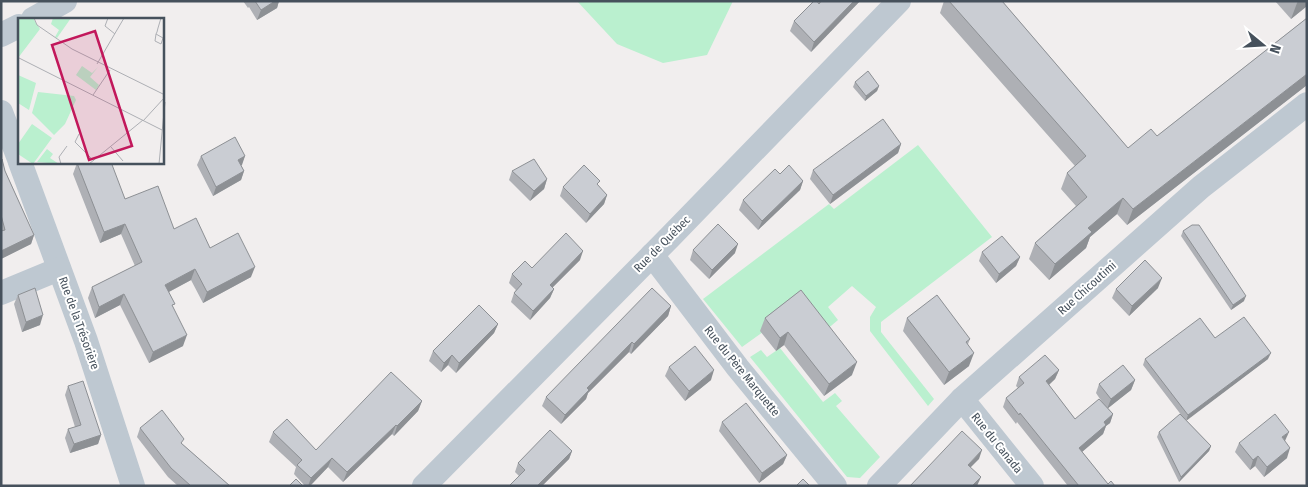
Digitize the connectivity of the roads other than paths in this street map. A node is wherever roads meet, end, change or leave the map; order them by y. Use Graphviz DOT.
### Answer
graph roads {
  1 [pos="65,1"];
  2 [pos="898,1"];
  3 [pos="35,18"];
  4 [pos="18,26"];
  5 [pos="1,35"];
  6 [pos="1307,104"];
  7 [pos="1,112"];
  8 [pos="18,158"];
  9 [pos="20,164"];
  10 [pos="652,255"];
  11 [pos="59,269"];
  12 [pos="1,293"];
  13 [pos="962,399"];
  14 [pos="134,486"];
  15 [pos="424,486"];
  16 [pos="835,486"];
  17 [pos="879,486"];
  18 [pos="1032,486"];
  1 -- 3 [label="street"];
  2 -- 10 [label="street, Rue de Québec"];
  4 -- 5 [label="street"];
  6 -- 13 [label="street, Rue Chicoutimi"];
  7 -- 8 [label="street, Rue de la Trésorière"];
  9 -- 11 [label="street, Rue de la Trésorière"];
  10 -- 15 [label="street, Rue de Québec"];
  10 -- 16 [label="street, Rue du Père Marquette"];
  11 -- 12 [label="street"];
  11 -- 14 [label="street, Rue de la Trésorière"];
  13 -- 17 [label="street, Rue Chicoutimi"];
  13 -- 18 [label="street, Rue du Canada"];
}
